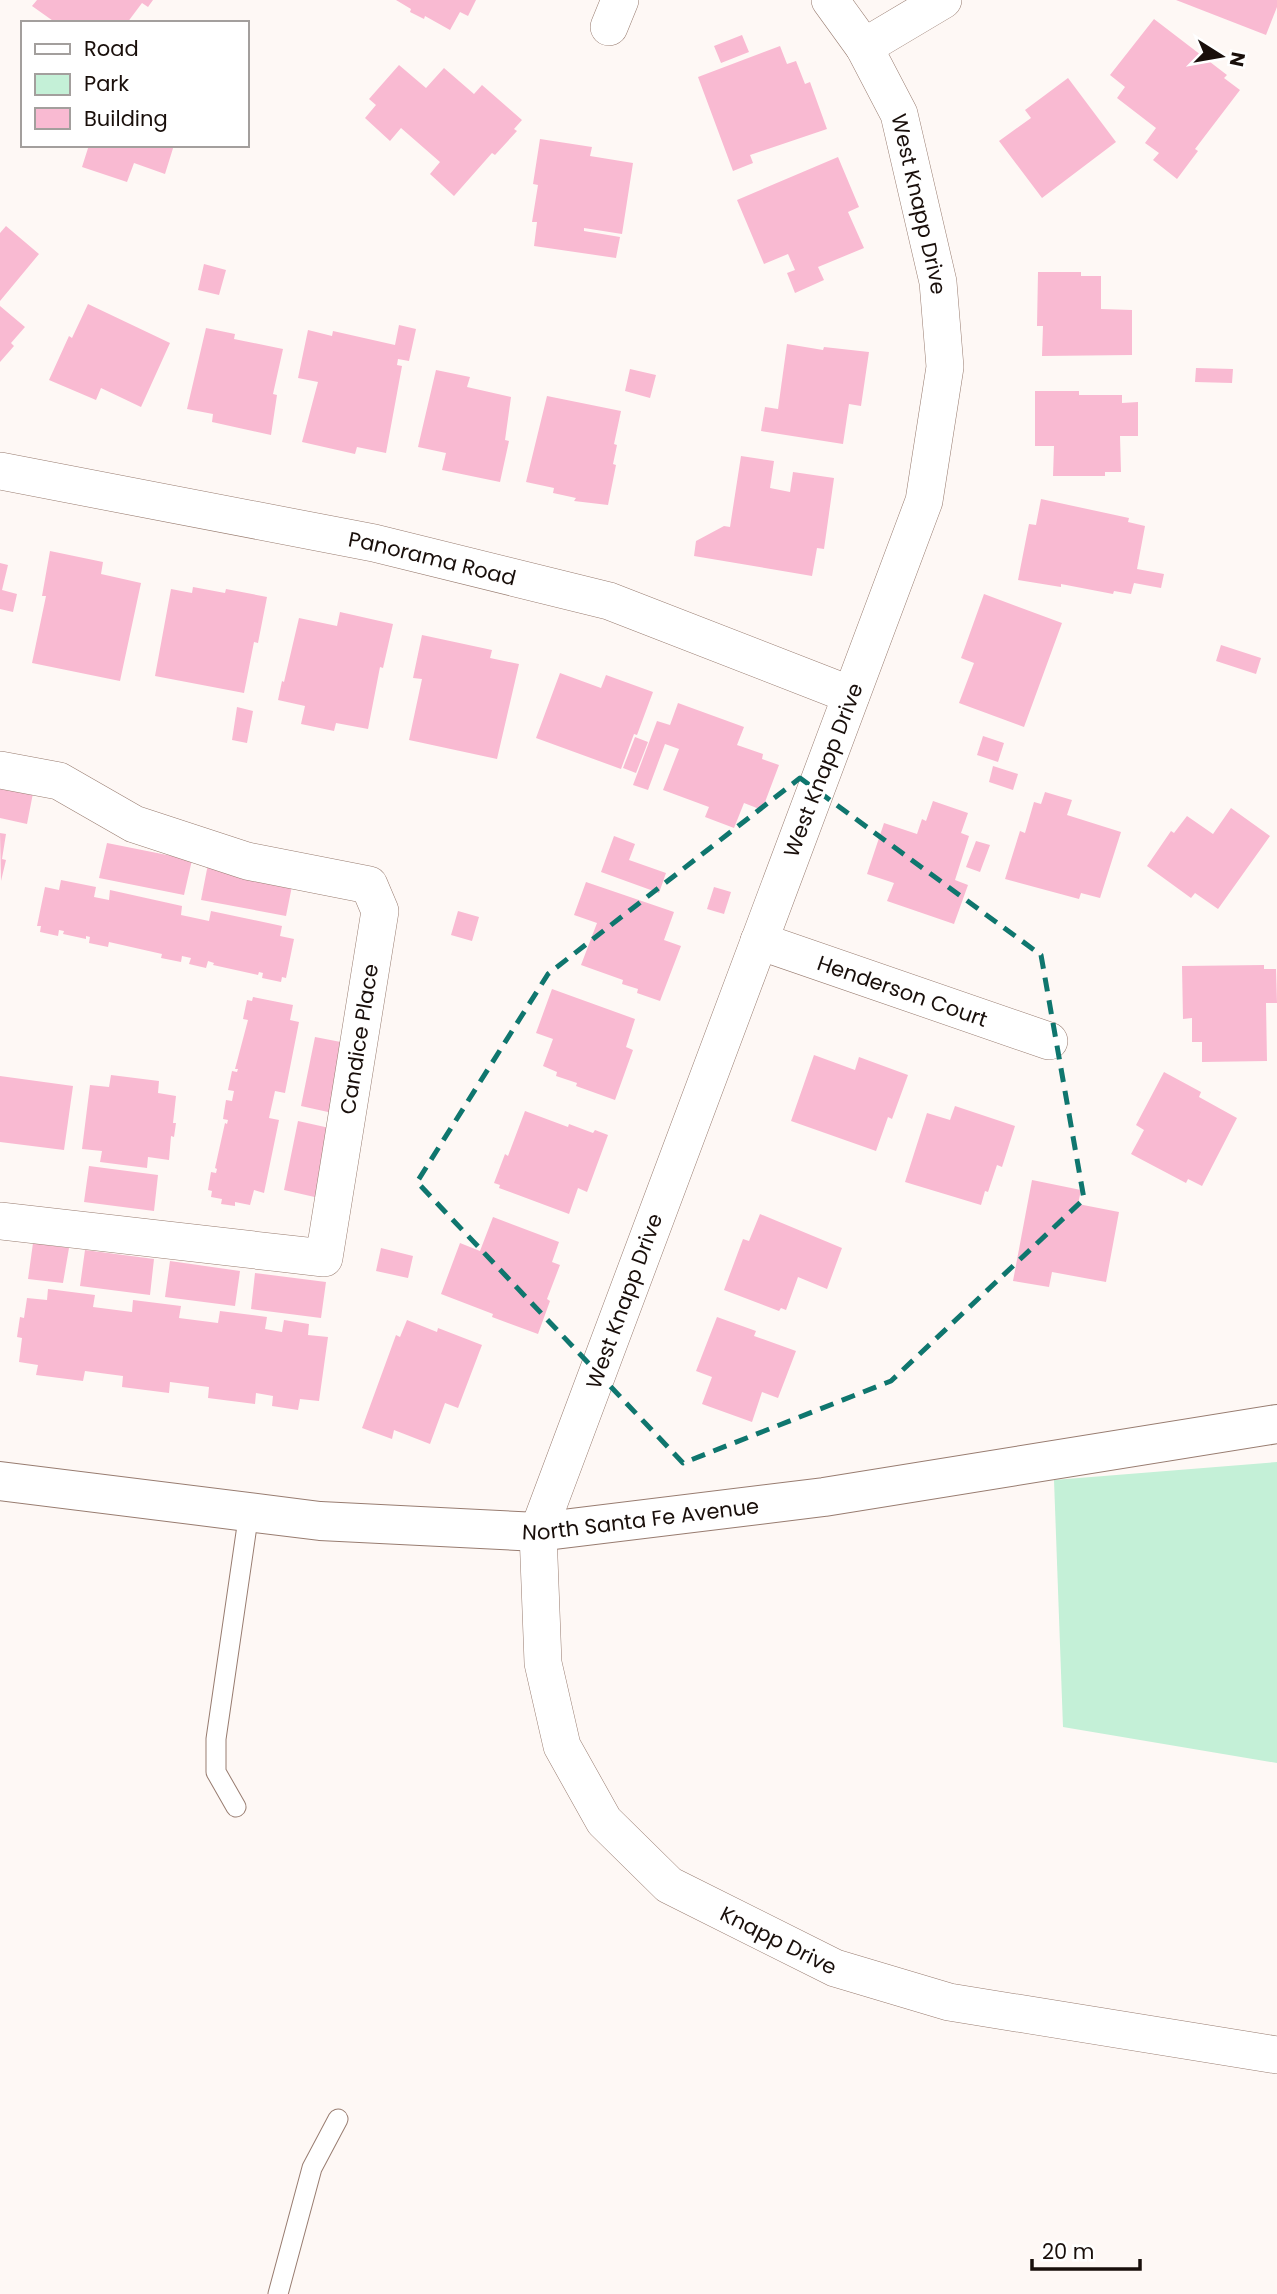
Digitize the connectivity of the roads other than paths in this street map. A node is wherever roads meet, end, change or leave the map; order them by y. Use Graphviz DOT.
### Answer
graph roads {
  1 [pos="830,0"];
  2 [pos="943,0"];
  3 [pos="864,47"];
  4 [pos="0,471"];
  5 [pos="851,695"];
  6 [pos="0,770"];
  7 [pos="759,941"];
  8 [pos="1049,1041"];
  9 [pos="0,1221"];
  10 [pos="1277,1424"];
  11 [pos="0,1481"];
  12 [pos="249,1512"];
  13 [pos="538,1532"];
  14 [pos="236,1807"];
  15 [pos="1277,2055"];
  16 [pos="338,2119"];
  17 [pos="278,2294"];
  1 -- 3 [label="street, West Knapp Drive"];
  2 -- 3 [label="street"];
  3 -- 5 [label="street, West Knapp Drive"];
  4 -- 5 [label="street, Panorama Road"];
  5 -- 7 [label="street, West Knapp Drive"];
  6 -- 9 [label="street, Candice Place"];
  7 -- 8 [label="street, Henderson Court"];
  7 -- 13 [label="street, West Knapp Drive"];
  10 -- 13 [label="main road, North Santa Fe Avenue"];
  11 -- 12 [label="main road, North Santa Fe Avenue"];
  12 -- 13 [label="main road, North Santa Fe Avenue"];
  12 -- 14 [label="lane"];
  13 -- 15 [label="street, Knapp Drive"];
  16 -- 17 [label="lane"];
}
